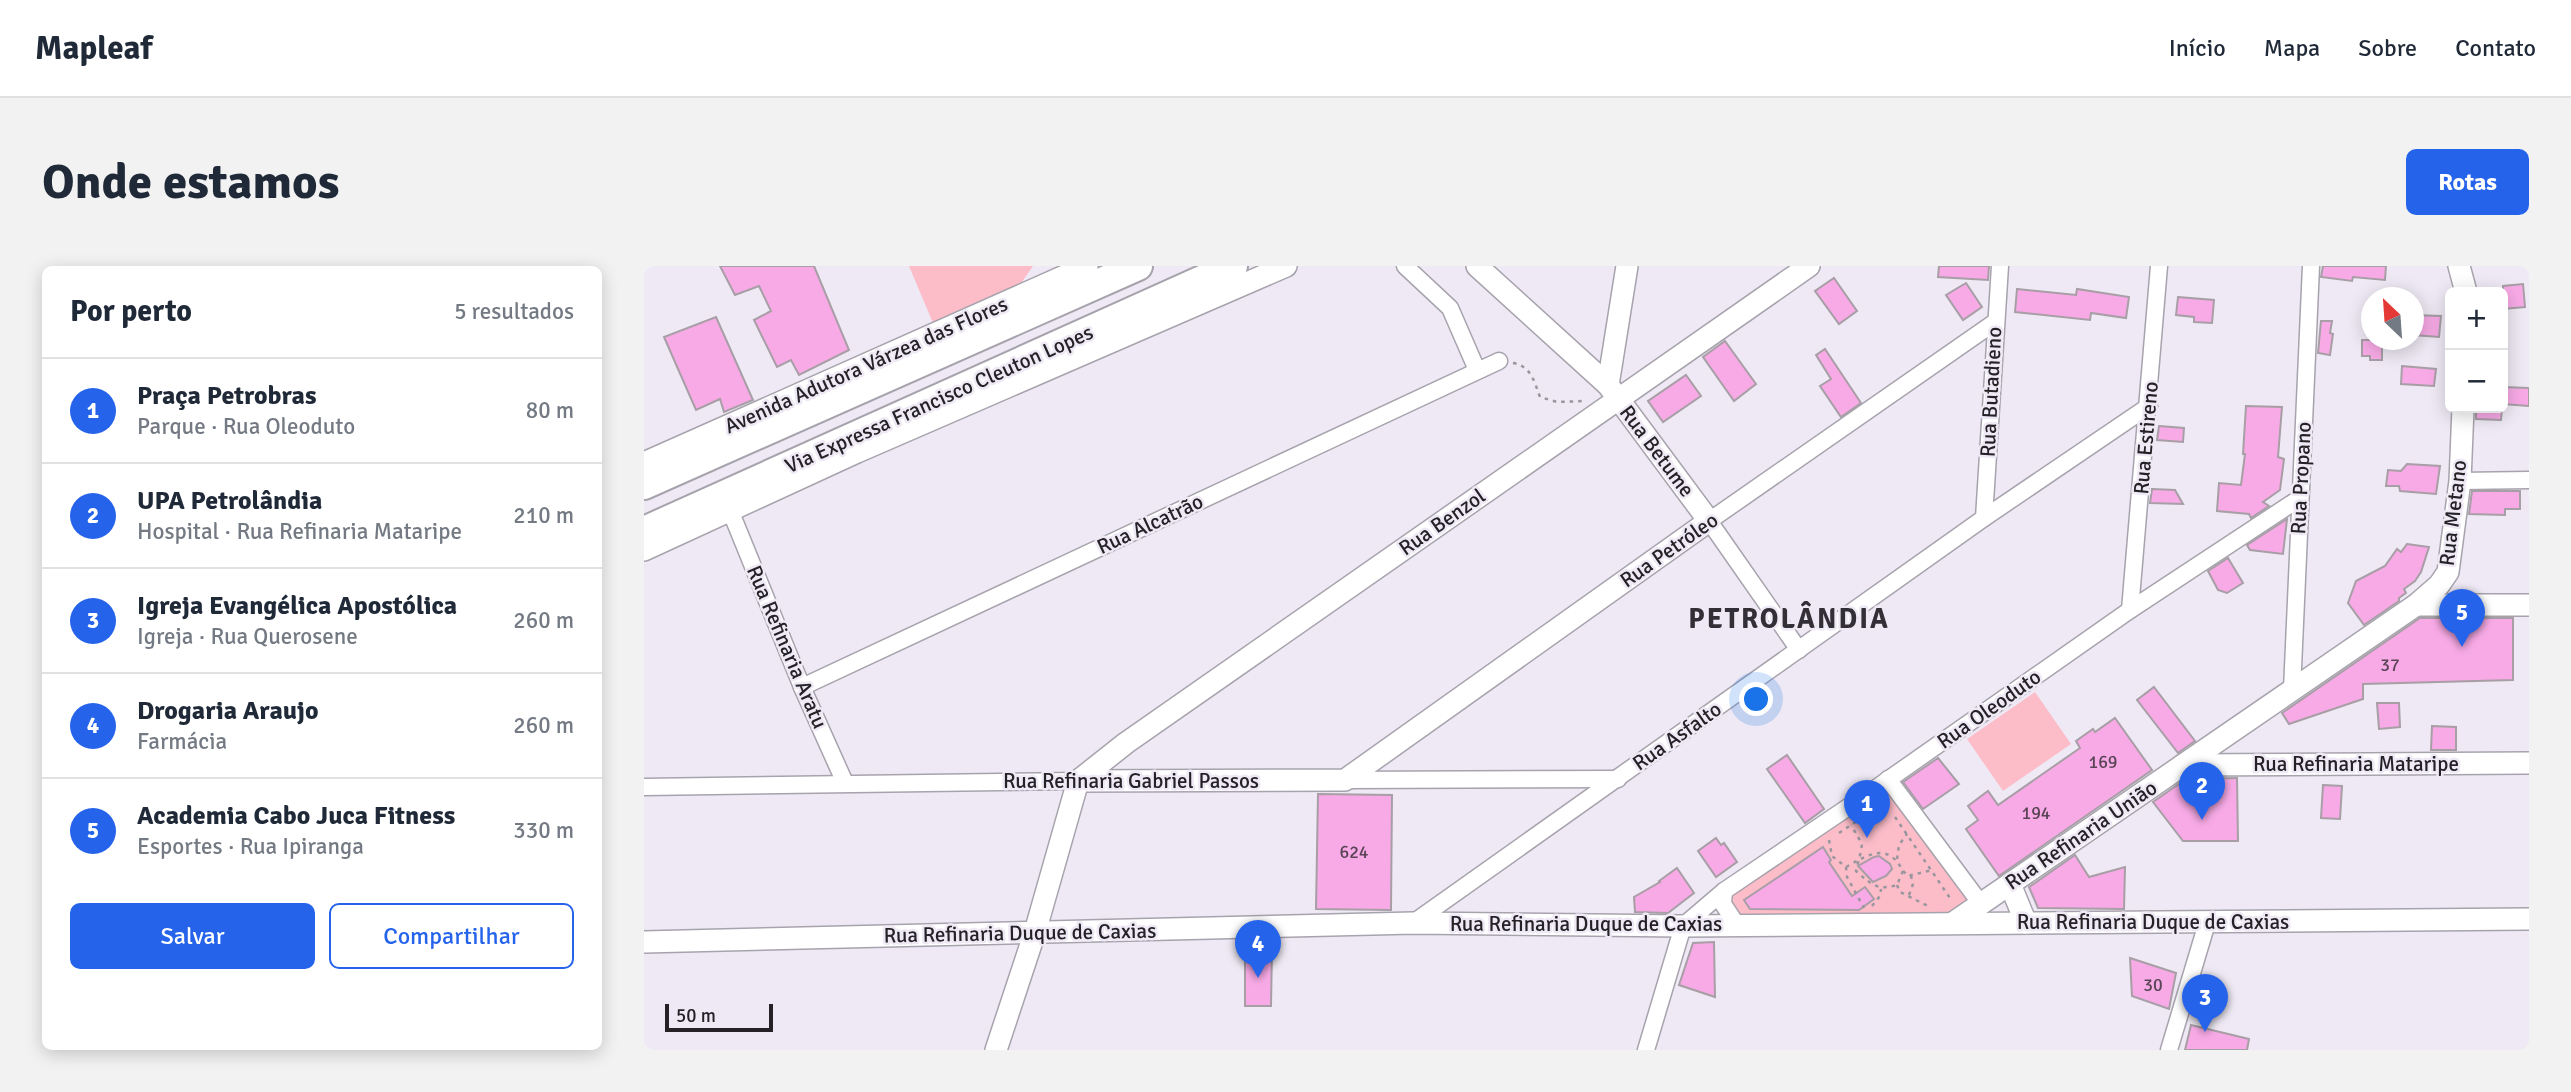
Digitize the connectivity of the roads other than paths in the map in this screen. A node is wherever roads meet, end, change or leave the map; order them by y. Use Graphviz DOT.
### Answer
graph roads {
  1 [pos="1087,266"];
  2 [pos="1233,266"];
  3 [pos="1286,266"];
  4 [pos="1405,266"];
  5 [pos="1477,266"];
  6 [pos="1627,266"];
  7 [pos="1809,266"];
  8 [pos="2000,266"];
  9 [pos="2159,266"];
  10 [pos="2311,266"];
  11 [pos="2459,266"];
  12 [pos="1128,270"];
  13 [pos="2465,287"];
  14 [pos="1039,288"];
  15 [pos="1995,322"];
  16 [pos="1499,361"];
  17 [pos="1477,370"];
  18 [pos="1613,392"];
  19 [pos="2149,406"];
  20 [pos="2463,413"];
  21 [pos="644,463"];
  22 [pos="2529,480"];
  23 [pos="2460,481"];
  24 [pos="644,485"];
  25 [pos="2300,498"];
  26 [pos="730,510"];
  27 [pos="1984,518"];
  28 [pos="1709,521"];
  29 [pos="644,531"];
  30 [pos="644,550"];
  31 [pos="2416,605"];
  32 [pos="2529,605"];
  33 [pos="2130,610"];
  34 [pos="1799,650"];
  35 [pos="802,687"];
  36 [pos="2292,690"];
  37 [pos="2529,763"];
  38 [pos="2183,765"];
  39 [pos="1618,779"];
  40 [pos="1888,779"];
  41 [pos="1345,780"];
  42 [pos="1078,781"];
  43 [pos="845,783"];
  44 [pos="644,787"];
  45 [pos="2010,884"];
  46 [pos="1724,891"];
  47 [pos="1981,904"];
  48 [pos="1954,914"];
  49 [pos="2529,919"];
  50 [pos="1413,923"];
  51 [pos="2026,923"];
  52 [pos="2207,923"];
  53 [pos="1737,925"];
  54 [pos="1683,926"];
  55 [pos="1035,932"];
  56 [pos="644,942"];
  57 [pos="996,1050"];
  58 [pos="1646,1050"];
  59 [pos="2169,1050"];
  1 -- 14 [label="street, Avenida Adutora Várzea das Flores"];
  2 -- 29 [label="highway, Via Expressa Francisco Cleuton Lopes"];
  3 -- 26 [label="street"];
  4 -- 17 [label="street"];
  5 -- 18 [label="street"];
  6 -- 18 [label="street, Rua Betume"];
  7 -- 18 [label="street, Rua Benzol"];
  8 -- 15 [label="street, Rua Butadieno"];
  9 -- 19 [label="street, Rua Estireno"];
  10 -- 25 [label="street, Rua Propano"];
  11 -- 13 [label="street"];
  12 -- 14 [label="highway"];
  12 -- 24 [label="highway, Via Expressa Francisco Cleuton Lopes"];
  14 -- 21 [label="street, Avenida Adutora Várzea das Flores"];
  15 -- 27 [label="street, Rua Butadieno"];
  15 -- 28 [label="street, Rua Petróleo"];
  16 -- 17 [label="street, Rua Alcatrão"];
  17 -- 35 [label="street, Rua Alcatrão"];
  18 -- 28 [label="street, Rua Betume"];
  18 -- 42 [label="street, Rua Benzol"];
  19 -- 27 [label="street, Rua Asfalto"];
  19 -- 33 [label="street, Rua Estireno"];
  20 -- 23 [label="street, Rua Metano"];
  22 -- 23 [label="street"];
  23 -- 31 [label="street, Rua Metano"];
  25 -- 33 [label="street, Rua Oleoduto"];
  25 -- 36 [label="street, Rua Propano"];
  26 -- 30 [label="street"];
  26 -- 35 [label="street, Rua Refinaria Aratu"];
  27 -- 34 [label="street, Rua Asfalto"];
  28 -- 34 [label="street, Rua Betume"];
  28 -- 41 [label="street, Rua Petróleo"];
  31 -- 32 [label="street"];
  31 -- 36 [label="street, Rua Refinaria União"];
  33 -- 40 [label="street, Rua Oleoduto"];
  34 -- 39 [label="street, Rua Asfalto"];
  35 -- 43 [label="street, Rua Refinaria Aratu"];
  36 -- 38 [label="street, Rua Refinaria União"];
  37 -- 38 [label="street, Rua Refinaria Mataripe"];
  38 -- 45 [label="street, Rua Refinaria União"];
  39 -- 41 [label="street, Rua Refinaria Gabriel Passos"];
  39 -- 50 [label="street, Rua Asfalto"];
  40 -- 46 [label="street, Rua Oleoduto"];
  40 -- 47 [label="street"];
  41 -- 42 [label="street, Rua Refinaria Gabriel Passos"];
  42 -- 43 [label="street, Rua Refinaria Gabriel Passos"];
  42 -- 55 [label="street"];
  43 -- 44 [label="street, Rua Refinaria Gabriel Passos"];
  45 -- 47 [label="street, Rua Refinaria União"];
  45 -- 51 [label="street"];
  46 -- 53 [label="street"];
  46 -- 54 [label="street, Rua Oleoduto"];
  47 -- 48 [label="street, Rua Refinaria União"];
  48 -- 51 [label="street, Rua Refinaria Duque de Caxias"];
  48 -- 53 [label="street, Rua Refinaria Duque de Caxias"];
  49 -- 52 [label="street, Rua Refinaria Duque de Caxias"];
  50 -- 54 [label="street, Rua Refinaria Duque de Caxias"];
  50 -- 55 [label="street, Rua Refinaria Duque de Caxias"];
  51 -- 52 [label="street, Rua Refinaria Duque de Caxias"];
  52 -- 59 [label="street"];
  53 -- 54 [label="street, Rua Refinaria Duque de Caxias"];
  54 -- 58 [label="street"];
  55 -- 56 [label="street, Rua Refinaria Duque de Caxias"];
  55 -- 57 [label="street"];
}
